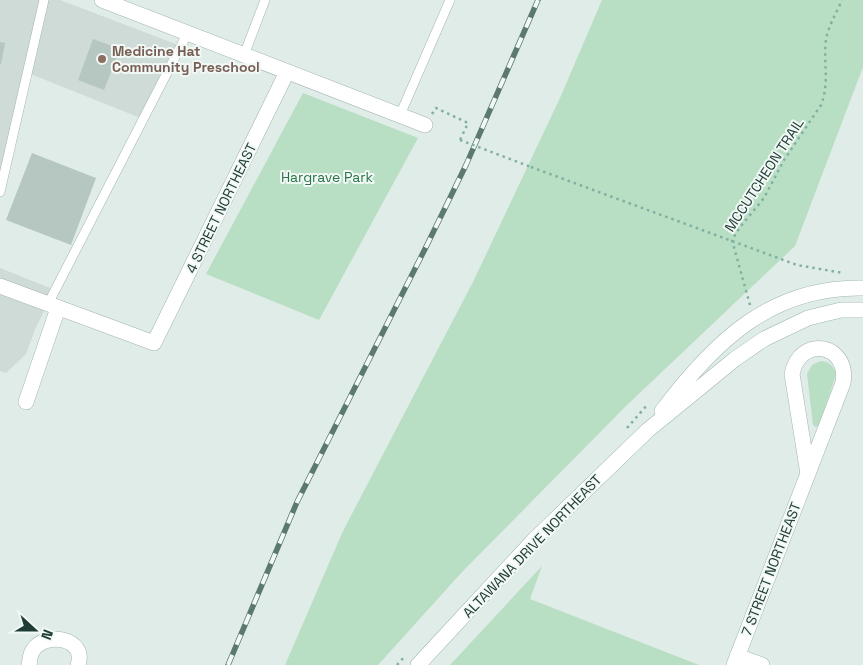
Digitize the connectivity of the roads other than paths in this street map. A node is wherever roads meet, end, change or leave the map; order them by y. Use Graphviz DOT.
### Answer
graph roads {
  1 [pos="44,0"];
  2 [pos="102,0"];
  3 [pos="265,0"];
  4 [pos="450,0"];
  5 [pos="140,7"];
  6 [pos="187,34"];
  7 [pos="244,55"];
  8 [pos="288,72"];
  9 [pos="400,115"];
  10 [pos="425,125"];
  11 [pos="0,192"];
  12 [pos="0,286"];
  13 [pos="860,288"];
  14 [pos="53,306"];
  15 [pos="860,310"];
  16 [pos="26,402"];
  17 [pos="648,430"];
  18 [pos="808,474"];
  19 [pos="735,660"];
  20 [pos="29,665"];
  21 [pos="78,665"];
  22 [pos="418,665"];
  23 [pos="762,665"];
  1 -- 11 [label="lane"];
  2 -- 5 [label="street"];
  3 -- 7 [label="lane"];
  4 -- 9 [label="lane"];
  5 -- 6 [label="street"];
  6 -- 7 [label="street"];
  6 -- 14 [label="lane"];
  7 -- 8 [label="street"];
  8 -- 9 [label="street"];
  8 -- 14 [label="street, 4 STREET NORTHEAST"];
  9 -- 10 [label="street"];
  12 -- 14 [label="street"];
  13 -- 17 [label="street, ALTAWANA DRIVE NORTHEAST"];
  14 -- 16 [label="street"];
  15 -- 17 [label="street, ALTAWANA DRIVE NORTHEAST"];
  17 -- 22 [label="street, ALTAWANA DRIVE NORTHEAST"];
  18 -- 18 [label="street, 7 STREET NORTHEAST"];
  18 -- 19 [label="street, 7 STREET NORTHEAST"];
  19 -- 23 [label="street"];
  20 -- 21 [label="street"];
}
